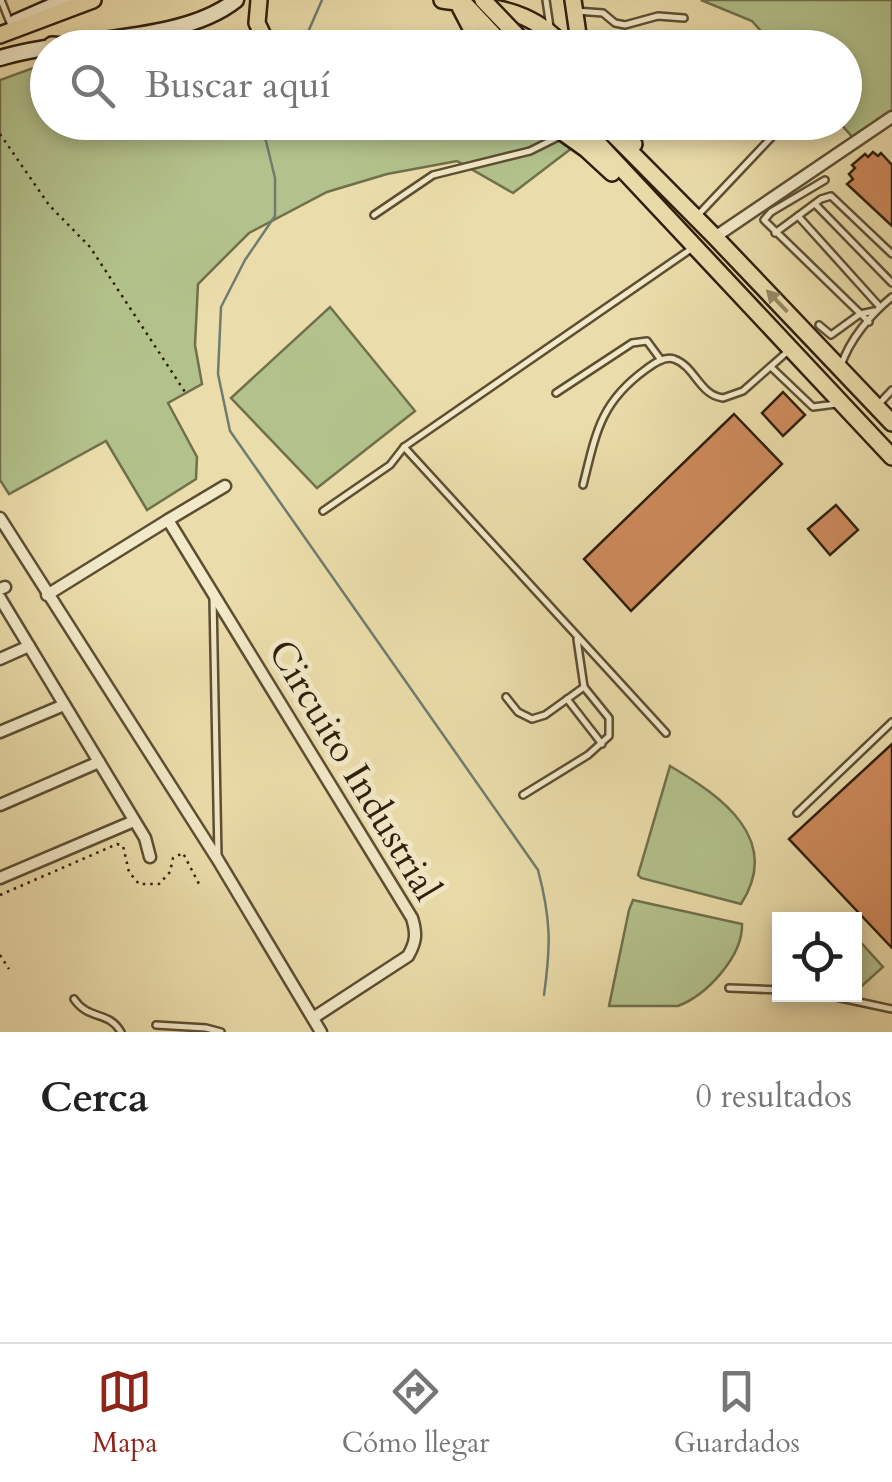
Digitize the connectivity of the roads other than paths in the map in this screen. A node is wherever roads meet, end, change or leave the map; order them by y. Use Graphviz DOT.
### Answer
graph roads {
  1 [pos="1,0"];
  2 [pos="94,0"];
  3 [pos="236,0"];
  4 [pos="260,0"];
  5 [pos="442,0"];
  6 [pos="458,0"];
  7 [pos="483,0"];
  8 [pos="546,0"];
  9 [pos="67,6"];
  10 [pos="573,6"];
  11 [pos="684,18"];
  12 [pos="6,30"];
  13 [pos="161,30"];
  14 [pos="261,30"];
  15 [pos="469,30"];
  16 [pos="488,30"];
  17 [pos="512,30"];
  18 [pos="549,30"];
  19 [pos="551,30"];
  20 [pos="30,50"];
  21 [pos="0,58"];
  22 [pos="892,117"];
  23 [pos="862,137"];
  24 [pos="550,140"];
  25 [pos="587,140"];
  26 [pos="619,140"];
  27 [pos="631,140"];
  28 [pos="769,140"];
  29 [pos="858,140"];
  30 [pos="648,169"];
  31 [pos="826,180"];
  32 [pos="815,204"];
  33 [pos="374,215"];
  34 [pos="798,216"];
  35 [pos="696,217"];
  36 [pos="774,233"];
  37 [pos="716,236"];
  38 [pos="693,247"];
  39 [pos="892,254"];
  40 [pos="892,283"];
  41 [pos="892,297"];
  42 [pos="877,309"];
  43 [pos="860,314"];
  44 [pos="869,322"];
  45 [pos="818,325"];
  46 [pos="789,350"];
  47 [pos="662,360"];
  48 [pos="771,367"];
  49 [pos="841,367"];
  50 [pos="892,390"];
  51 [pos="556,393"];
  52 [pos="840,403"];
  53 [pos="876,406"];
  54 [pos="892,423"];
  55 [pos="404,447"];
  56 [pos="892,457"];
  57 [pos="583,485"];
  58 [pos="226,486"];
  59 [pos="323,511"];
  60 [pos="0,518"];
  61 [pos="168,520"];
  62 [pos="2,591"];
  63 [pos="212,592"];
  64 [pos="47,595"];
  65 [pos="577,636"];
  66 [pos="28,646"];
  67 [pos="0,658"];
  68 [pos="584,687"];
  69 [pos="506,697"];
  70 [pos="567,699"];
  71 [pos="64,705"];
  72 [pos="892,722"];
  73 [pos="0,732"];
  74 [pos="666,733"];
  75 [pos="602,744"];
  76 [pos="99,762"];
  77 [pos="523,795"];
  78 [pos="0,805"];
  79 [pos="797,813"];
  80 [pos="134,821"];
  81 [pos="150,857"];
  82 [pos="218,860"];
  83 [pos="0,878"];
  84 [pos="728,988"];
  85 [pos="772,990"];
  86 [pos="74,999"];
  87 [pos="859,1002"];
  88 [pos="892,1009"];
  89 [pos="313,1018"];
  90 [pos="156,1026"];
  91 [pos="122,1032"];
  92 [pos="221,1032"];
  93 [pos="321,1032"];
  1 -- 12 [label="lane"];
  2 -- 9 [label="main road"];
  3 -- 13 [label="main road"];
  4 -- 14 [label="main road"];
  5 -- 18 [label="main road"];
  6 -- 15 [label="main road, bridge"];
  6 -- 16 [label="main road, bridge"];
  7 -- 17 [label="main road, bridge"];
  8 -- 19 [label="lane"];
  9 -- 12 [label="main road"];
  10 -- 11 [label="lane"];
  20 -- 21 [label="main road"];
  22 -- 23 [label="street"];
  24 -- 33 [label="lane"];
  25 -- 38 [label="main road"];
  26 -- 30 [label="main road"];
  27 -- 30 [label="main road"];
  28 -- 35 [label="lane"];
  29 -- 37 [label="street"];
  30 -- 35 [label="main road"];
  31 -- 36 [label="lane"];
  32 -- 34 [label="lane"];
  32 -- 39 [label="lane"];
  32 -- 40 [label="lane"];
  34 -- 36 [label="lane"];
  34 -- 42 [label="lane"];
  35 -- 37 [label="main road"];
  36 -- 43 [label="lane"];
  49 -- 37 [label="main road, one-way"];
  38 -- 46 [label="main road"];
  38 -- 55 [label="lane"];
  41 -- 42 [label="lane"];
  42 -- 43 [label="lane"];
  42 -- 44 [label="lane"];
  43 -- 44 [label="lane"];
  43 -- 45 [label="lane"];
  44 -- 49 [label="lane"];
  46 -- 48 [label="lane"];
  46 -- 52 [label="main road"];
  47 -- 48 [label="lane"];
  47 -- 51 [label="lane"];
  47 -- 57 [label="lane"];
  48 -- 52 [label="lane"];
  49 -- 53 [label="main road"];
  50 -- 53 [label="lane"];
  52 -- 56 [label="main road"];
  53 -- 54 [label="main road"];
  55 -- 59 [label="lane"];
  55 -- 65 [label="lane"];
  58 -- 61 [label="street"];
  60 -- 64 [label="street"];
  61 -- 63 [label="street, Circuito Industrial"];
  61 -- 64 [label="street"];
  62 -- 66 [label="street"];
  63 -- 82 [label="lane"];
  63 -- 89 [label="street, Circuito Industrial"];
  64 -- 82 [label="street"];
  65 -- 68 [label="lane"];
  65 -- 74 [label="lane"];
  66 -- 67 [label="street"];
  66 -- 71 [label="street"];
  68 -- 70 [label="lane"];
  68 -- 75 [label="lane"];
  69 -- 70 [label="lane"];
  70 -- 75 [label="lane"];
  71 -- 73 [label="street"];
  71 -- 76 [label="street"];
  72 -- 79 [label="lane"];
  75 -- 77 [label="lane"];
  76 -- 78 [label="street"];
  76 -- 80 [label="street"];
  80 -- 81 [label="street"];
  80 -- 83 [label="street"];
  82 -- 89 [label="street"];
  84 -- 85 [label="lane"];
  86 -- 91 [label="lane"];
  87 -- 88 [label="lane"];
  89 -- 93 [label="street"];
  90 -- 92 [label="lane"];
}
